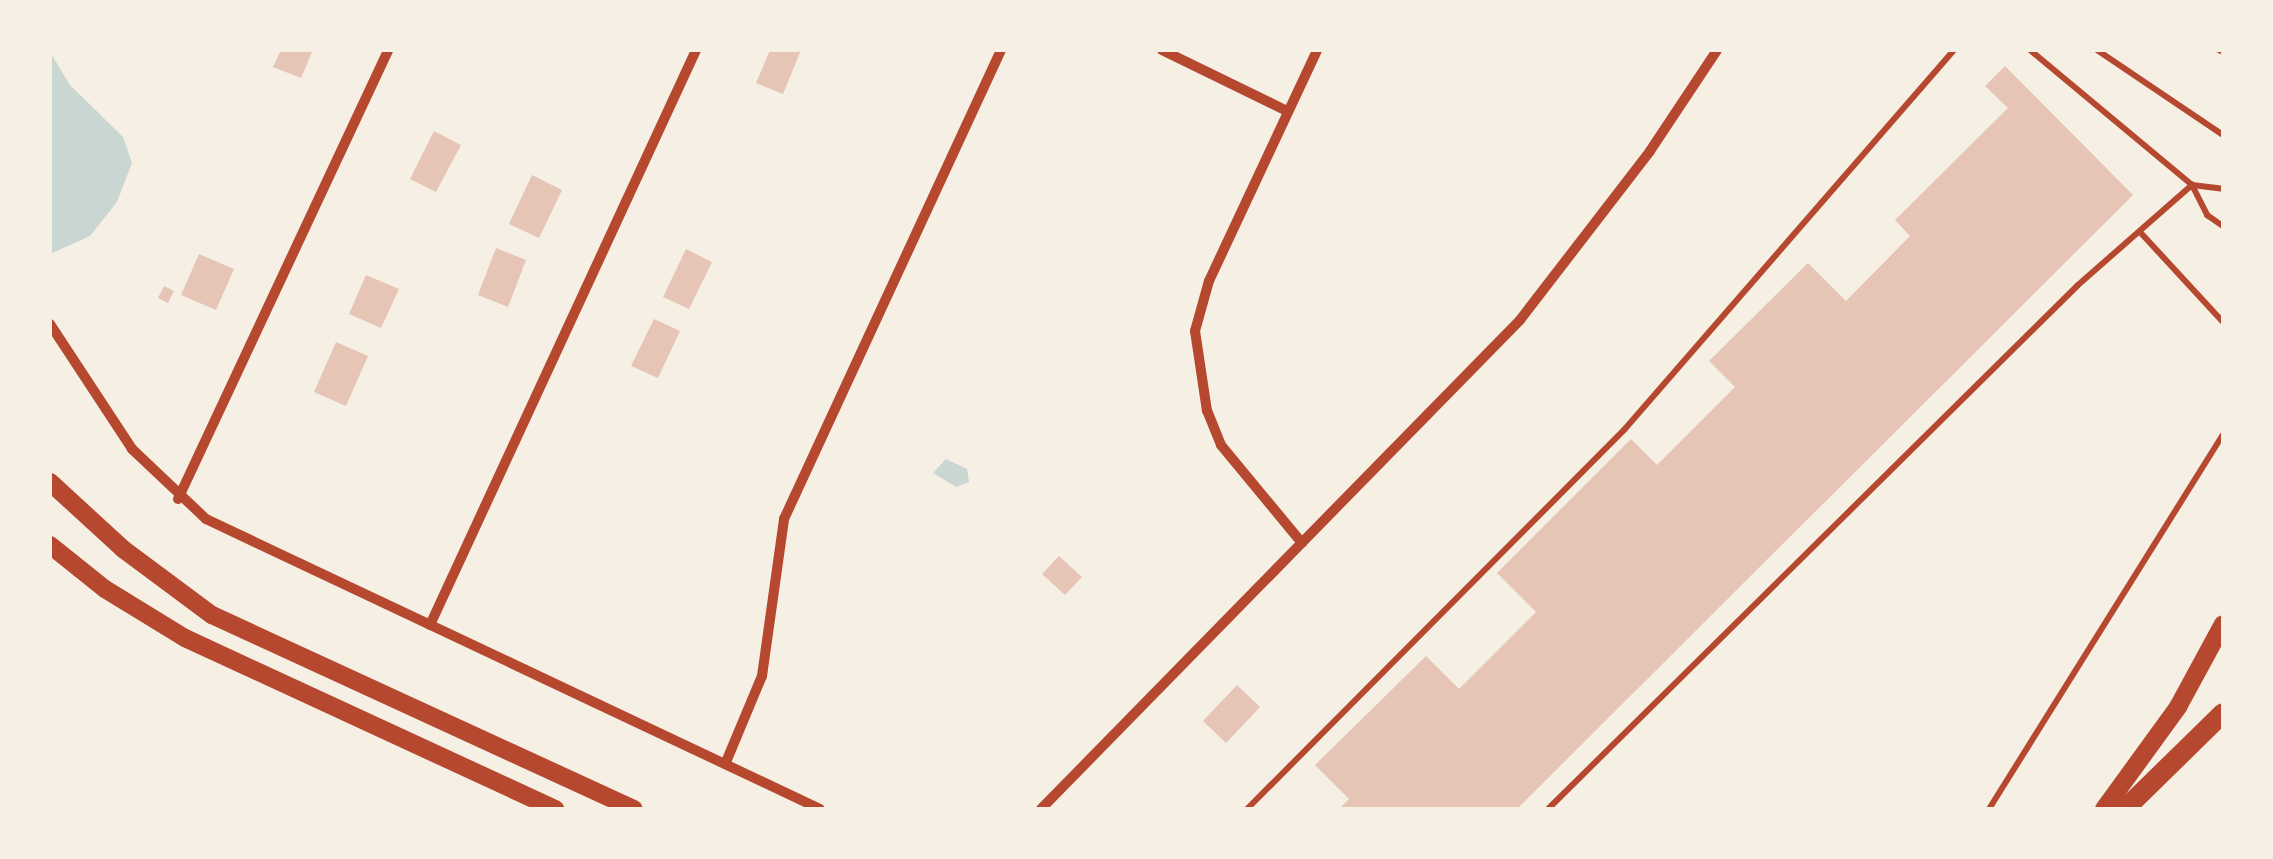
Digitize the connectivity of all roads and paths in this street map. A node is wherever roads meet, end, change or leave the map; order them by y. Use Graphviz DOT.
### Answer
graph roads {
  1 [pos="388,50"];
  2 [pos="696,50"];
  3 [pos="1001,50"];
  4 [pos="1162,50"];
  5 [pos="1317,50"];
  6 [pos="1717,50"];
  7 [pos="1954,50"];
  8 [pos="2030,50"];
  9 [pos="2097,50"];
  10 [pos="1287,111"];
  11 [pos="2223,135"];
  12 [pos="2192,185"];
  13 [pos="2223,189"];
  14 [pos="2223,226"];
  15 [pos="2140,232"];
  16 [pos="2223,322"];
  17 [pos="50,324"];
  18 [pos="2223,435"];
  19 [pos="50,482"];
  20 [pos="178,499"];
  21 [pos="1302,543"];
  22 [pos="50,545"];
  23 [pos="2223,624"];
  24 [pos="430,625"];
  25 [pos="2223,713"];
  26 [pos="726,762"];
  27 [pos="554,809"];
  28 [pos="633,809"];
  29 [pos="820,809"];
  30 [pos="1040,809"];
  31 [pos="1246,809"];
  32 [pos="1548,809"];
  33 [pos="1989,809"];
  34 [pos="2104,809"];
  35 [pos="2125,809"];
  1 -- 20 [label="street"];
  2 -- 24 [label="street"];
  3 -- 26 [label="street"];
  4 -- 10 [label="street"];
  5 -- 10 [label="street"];
  6 -- 21 [label="street"];
  7 -- 31 [label="lane"];
  8 -- 12 [label="lane"];
  9 -- 11 [label="lane"];
  10 -- 21 [label="street"];
  12 -- 13 [label="lane"];
  12 -- 14 [label="lane"];
  12 -- 15 [label="lane"];
  15 -- 16 [label="lane"];
  15 -- 32 [label="lane"];
  17 -- 20 [label="street"];
  18 -- 33 [label="lane"];
  19 -- 28 [label="main road"];
  20 -- 24 [label="street"];
  21 -- 30 [label="street"];
  22 -- 27 [label="main road"];
  23 -- 34 [label="main road"];
  24 -- 26 [label="street"];
  25 -- 35 [label="highway"];
  26 -- 29 [label="street"];
}
